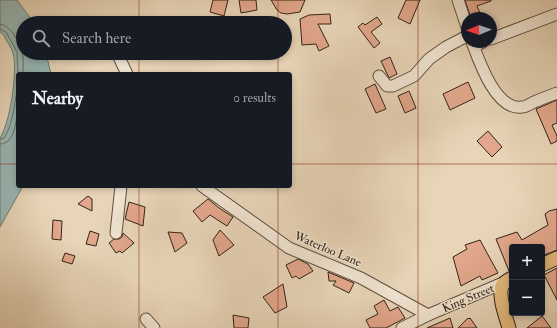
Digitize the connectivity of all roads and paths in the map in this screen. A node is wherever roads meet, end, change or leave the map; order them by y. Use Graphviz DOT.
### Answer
graph roads {
  1 [pos="458,0"];
  2 [pos="462,12"];
  3 [pos="557,14"];
  4 [pos="497,37"];
  5 [pos="461,39"];
  6 [pos="478,48"];
  7 [pos="120,60"];
  8 [pos="126,72"];
  9 [pos="379,76"];
  10 [pos="557,93"];
  11 [pos="121,188"];
  12 [pos="205,188"];
  13 [pos="116,233"];
  14 [pos="557,258"];
  15 [pos="545,263"];
  16 [pos="508,280"];
  17 [pos="428,315"];
  18 [pos="146,319"];
  19 [pos="154,328"];
  20 [pos="402,328"];
  21 [pos="509,328"];
  1 -- 2 [label="street"];
  3 -- 4 [label="street"];
  5 -- 9 [label="street"];
  6 -- 10 [label="street"];
  7 -- 8 [label="street"];
  11 -- 13 [label="street"];
  12 -- 17 [label="street, Waterloo Lane"];
  14 -- 15 [label="main road"];
  16 -- 17 [label="street, King Street"];
  16 -- 21 [label="main road"];
  17 -- 20 [label="street, King Street"];
  18 -- 19 [label="street"];
}
